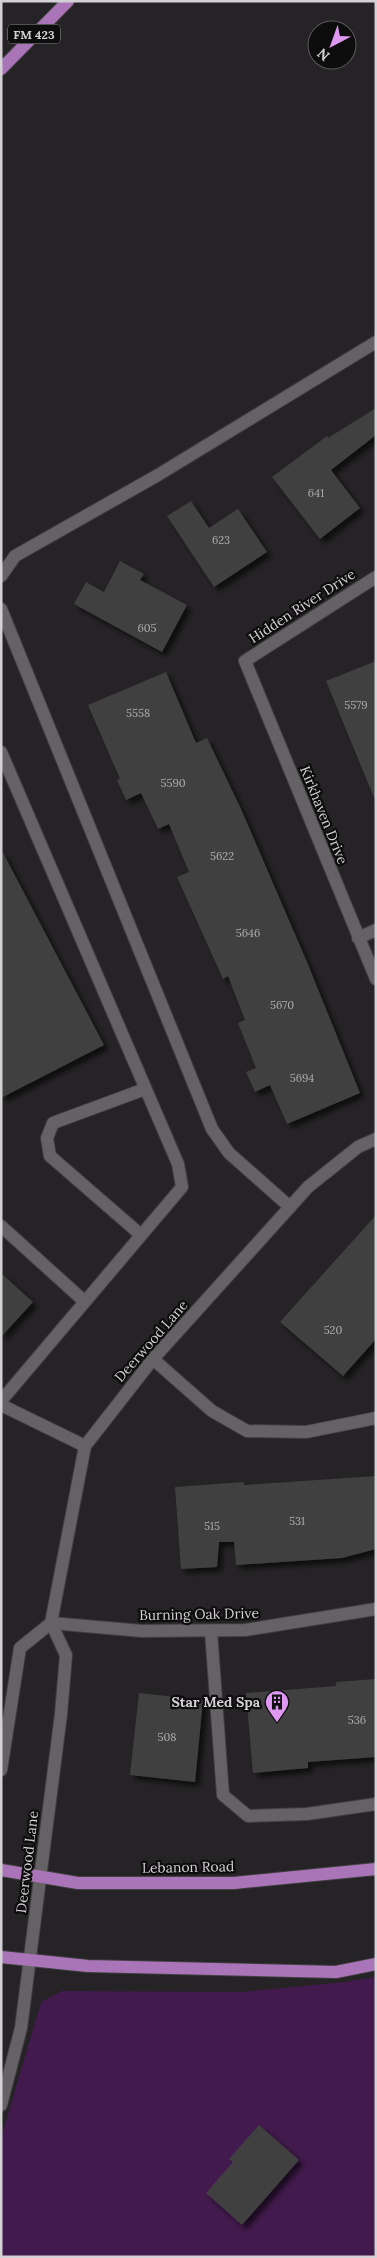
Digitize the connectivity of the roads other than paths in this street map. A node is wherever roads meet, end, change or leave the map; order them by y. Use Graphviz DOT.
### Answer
graph roads {
  1 [pos="68,1"];
  2 [pos="1,69"];
  3 [pos="376,342"];
  4 [pos="1,576"];
  5 [pos="376,577"];
  6 [pos="1,609"];
  7 [pos="245,661"];
  8 [pos="1,752"];
  9 [pos="376,930"];
  10 [pos="358,938"];
  11 [pos="376,979"];
  12 [pos="145,1089"];
  13 [pos="376,1139"];
  14 [pos="290,1207"];
  15 [pos="1,1226"];
  16 [pos="141,1235"];
  17 [pos="84,1301"];
  18 [pos="153,1358"];
  19 [pos="1,1401"];
  20 [pos="1,1405"];
  21 [pos="376,1418"];
  22 [pos="85,1446"];
  23 [pos="376,1610"];
  24 [pos="51,1623"];
  25 [pos="211,1630"];
  26 [pos="1,1770"];
  27 [pos="376,1804"];
  28 [pos="376,1869"];
  29 [pos="1,1870"];
  30 [pos="40,1877"];
  31 [pos="1,1957"];
  32 [pos="29,1960"];
  33 [pos="376,1964"];
  34 [pos="1,2105"];
  1 -- 2 [label="main road, FM 423"];
  3 -- 4 [label="street"];
  5 -- 7 [label="street, Hidden River Drive"];
  6 -- 14 [label="street"];
  7 -- 10 [label="street, Kirkhaven Drive"];
  8 -- 12 [label="street"];
  9 -- 10 [label="street"];
  10 -- 11 [label="street, Kirkhaven Drive"];
  12 -- 16 [label="street"];
  12 -- 16 [label="street"];
  13 -- 14 [label="street, Deerwood Lane"];
  14 -- 18 [label="street, Deerwood Lane"];
  15 -- 17 [label="street"];
  16 -- 17 [label="street"];
  17 -- 19 [label="street"];
  18 -- 21 [label="street"];
  18 -- 22 [label="street, Deerwood Lane"];
  20 -- 22 [label="street"];
  22 -- 24 [label="street, Deerwood Lane"];
  23 -- 25 [label="street, Burning Oak Drive"];
  24 -- 25 [label="street, Burning Oak Drive"];
  24 -- 26 [label="street"];
  24 -- 30 [label="street, Deerwood Lane"];
  25 -- 27 [label="street"];
  28 -- 30 [label="main road, Lebanon Road"];
  29 -- 30 [label="main road, Lebanon Road"];
  30 -- 32 [label="street, Deerwood Lane"];
  31 -- 32 [label="main road"];
  32 -- 33 [label="main road"];
  32 -- 34 [label="street, Deerwood Lane"];
}
